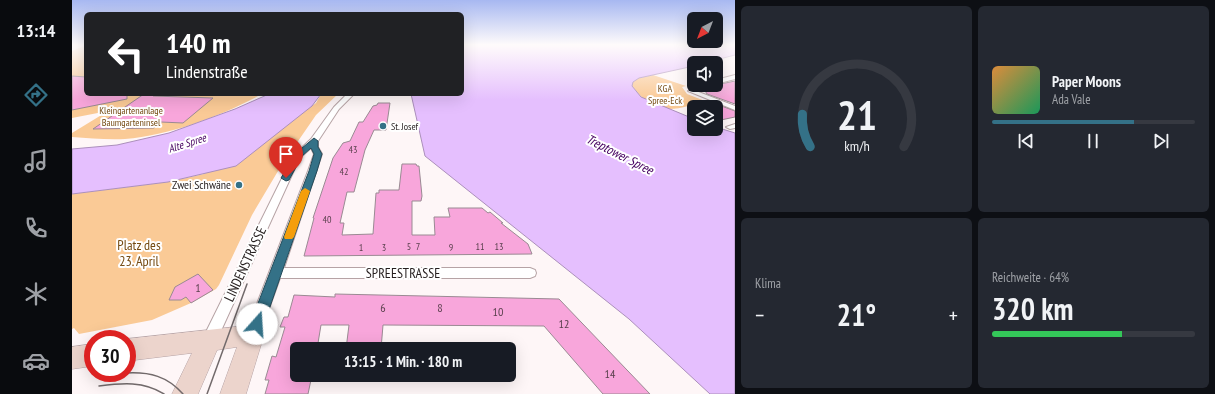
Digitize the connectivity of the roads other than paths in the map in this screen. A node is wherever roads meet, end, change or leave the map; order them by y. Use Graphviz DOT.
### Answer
graph roads {
  1 [pos="735,77"];
  2 [pos="723,80"];
  3 [pos="694,92"];
  4 [pos="349,96"];
  5 [pos="735,108"];
  6 [pos="314,141"];
  7 [pos="276,273"];
  8 [pos="530,273"];
  9 [pos="253,335"];
  10 [pos="210,339"];
  11 [pos="136,349"];
  12 [pos="84,356"];
  13 [pos="72,358"];
  14 [pos="185,394"];
  15 [pos="233,394"];
  1 -- 2 [label="street"];
  3 -- 5 [label="street"];
  4 -- 6 [label="street, LINDENSTRASSE"];
  6 -- 7 [label="street"];
  6 -- 10 [label="street, LINDENSTRASSE"];
  7 -- 8 [label="street, SPREESTRASSE"];
  7 -- 9 [label="street"];
  9 -- 10 [label="main road"];
  9 -- 15 [label="main road"];
  10 -- 11 [label="main road"];
  10 -- 14 [label="main road, LINDENSTRASSE"];
  12 -- 13 [label="main road"];
}
